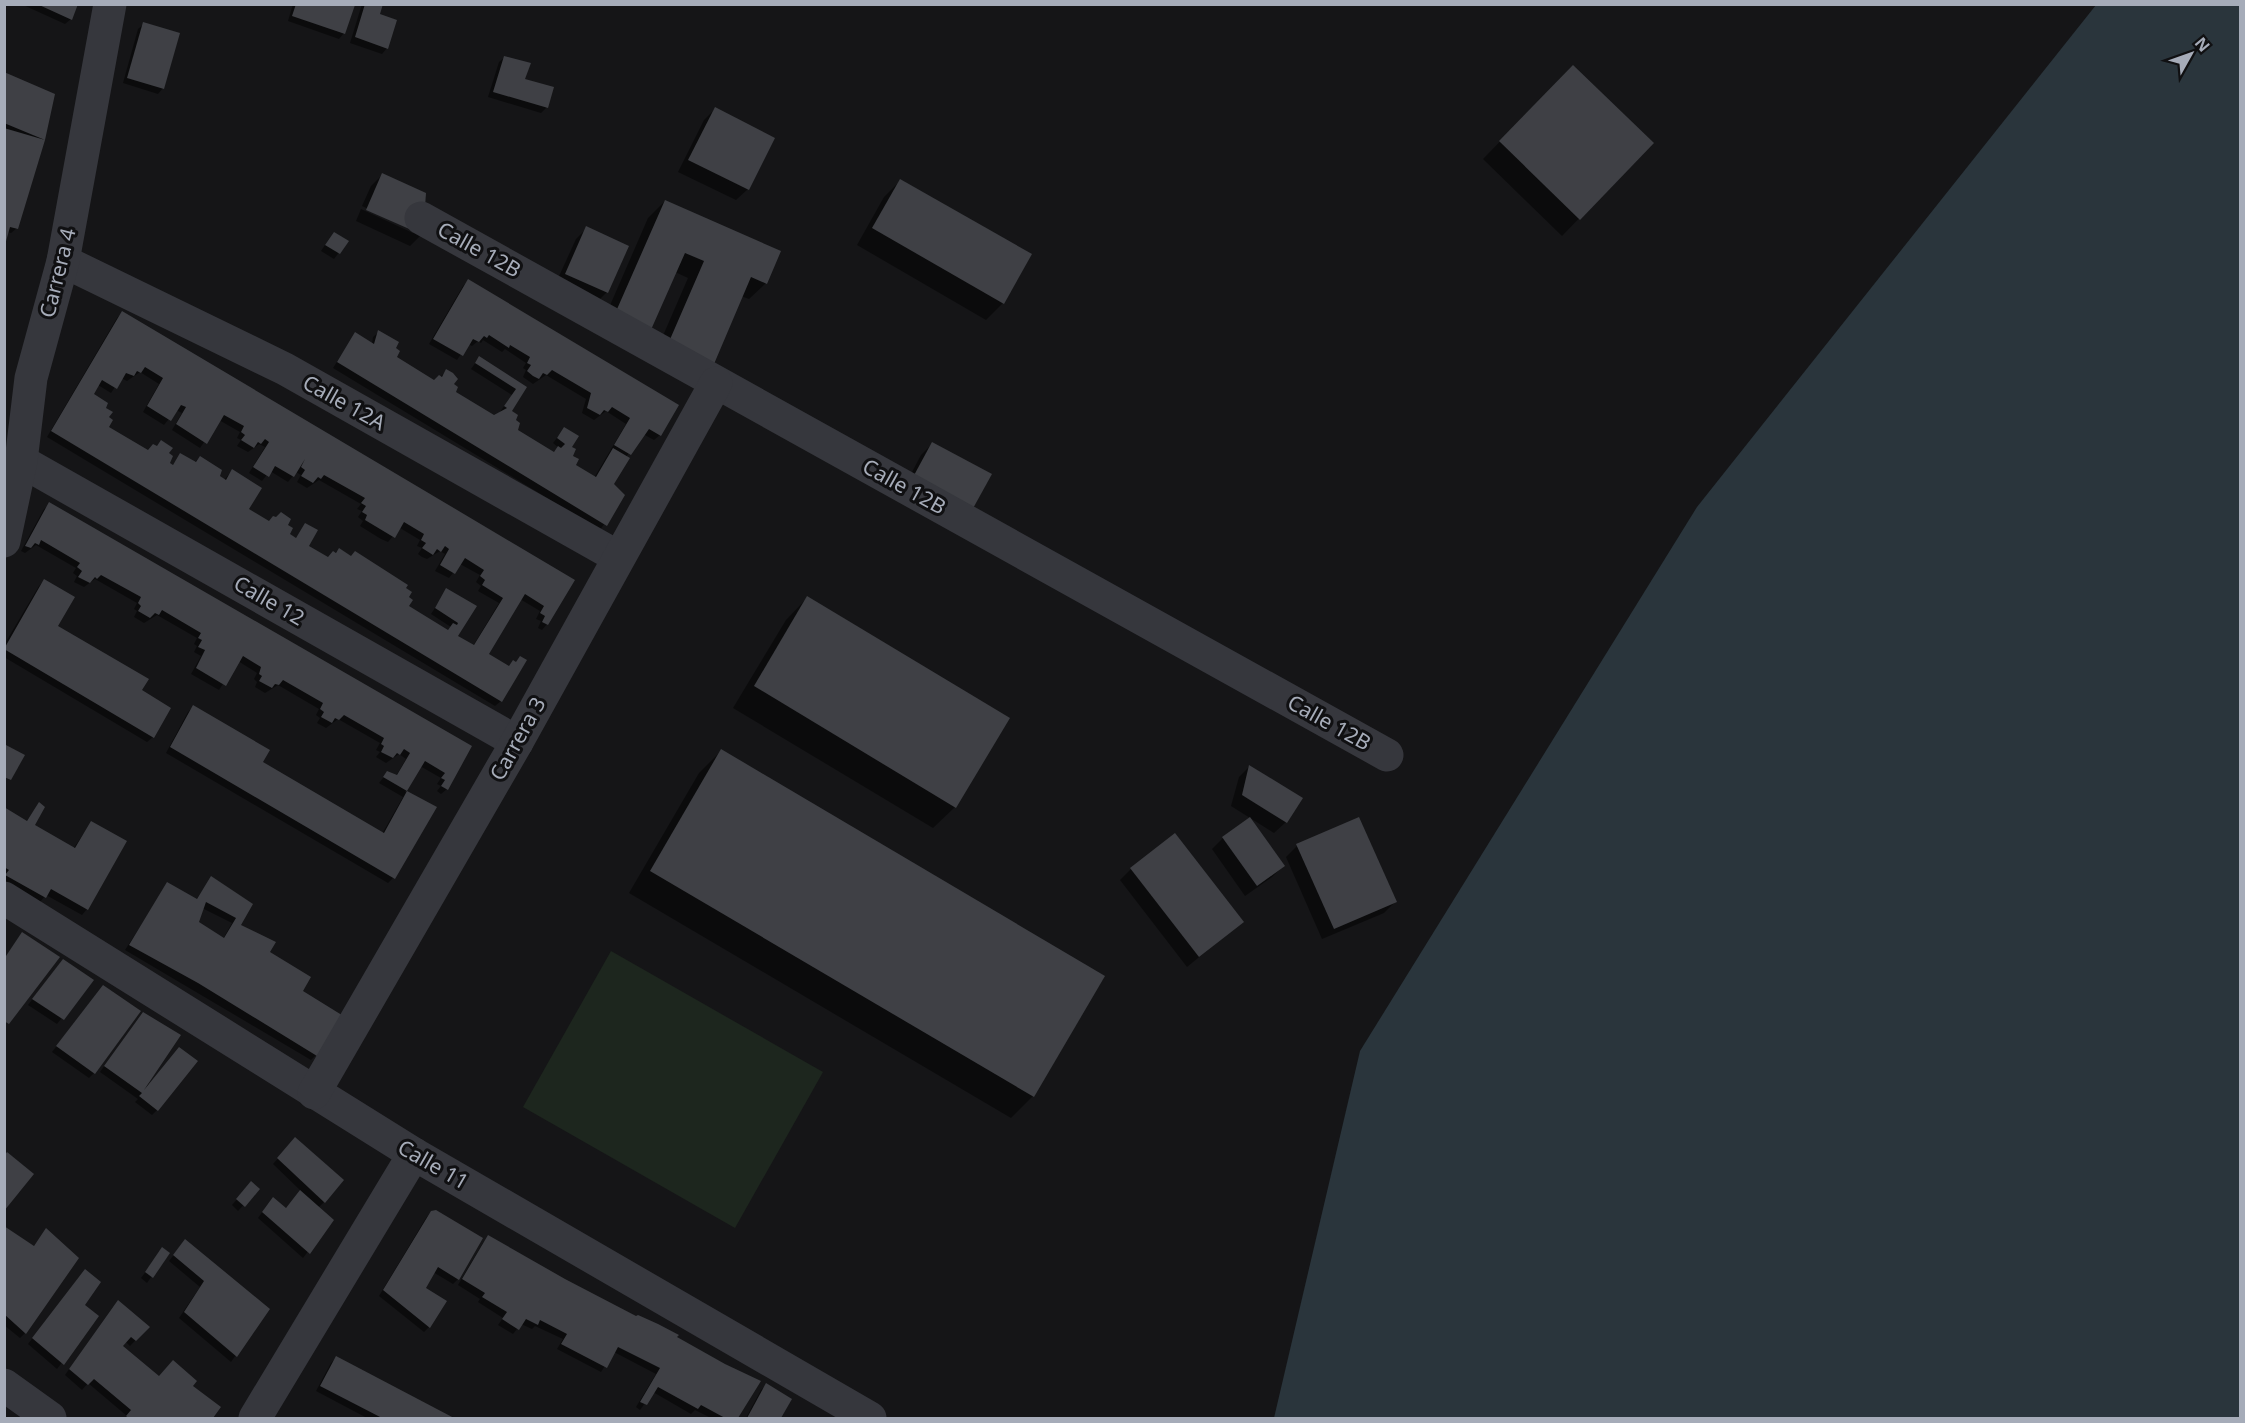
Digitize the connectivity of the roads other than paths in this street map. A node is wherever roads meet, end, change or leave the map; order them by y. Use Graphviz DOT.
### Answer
graph roads {
  1 [pos="110,4"];
  2 [pos="421,218"];
  3 [pos="63,261"];
  4 [pos="18,375"];
  5 [pos="716,382"];
  6 [pos="21,460"];
  7 [pos="4,541"];
  8 [pos="618,557"];
  9 [pos="517,742"];
  10 [pos="1387,755"];
  11 [pos="4,898"];
  12 [pos="314,1093"];
  13 [pos="414,1154"];
  14 [pos="4,1385"];
  15 [pos="50,1419"];
  16 [pos="255,1419"];
  17 [pos="870,1419"];
  1 -- 3 [label="street, Carrera 4"];
  2 -- 5 [label="street, Calle 12B"];
  3 -- 4 [label="street, Carrera 4"];
  3 -- 8 [label="street, Calle 12A"];
  4 -- 6 [label="street, Carrera 4"];
  5 -- 8 [label="street, Carrera 3"];
  5 -- 10 [label="street, Calle 12B"];
  6 -- 7 [label="street, Carrera 4"];
  6 -- 9 [label="street, Calle 12"];
  8 -- 9 [label="street, Carrera 3"];
  9 -- 12 [label="street, Carrera 3"];
  11 -- 12 [label="street, Calle 11"];
  12 -- 13 [label="street, Calle 11"];
  13 -- 16 [label="street"];
  13 -- 17 [label="street, Calle 11"];
  14 -- 15 [label="street"];
}
